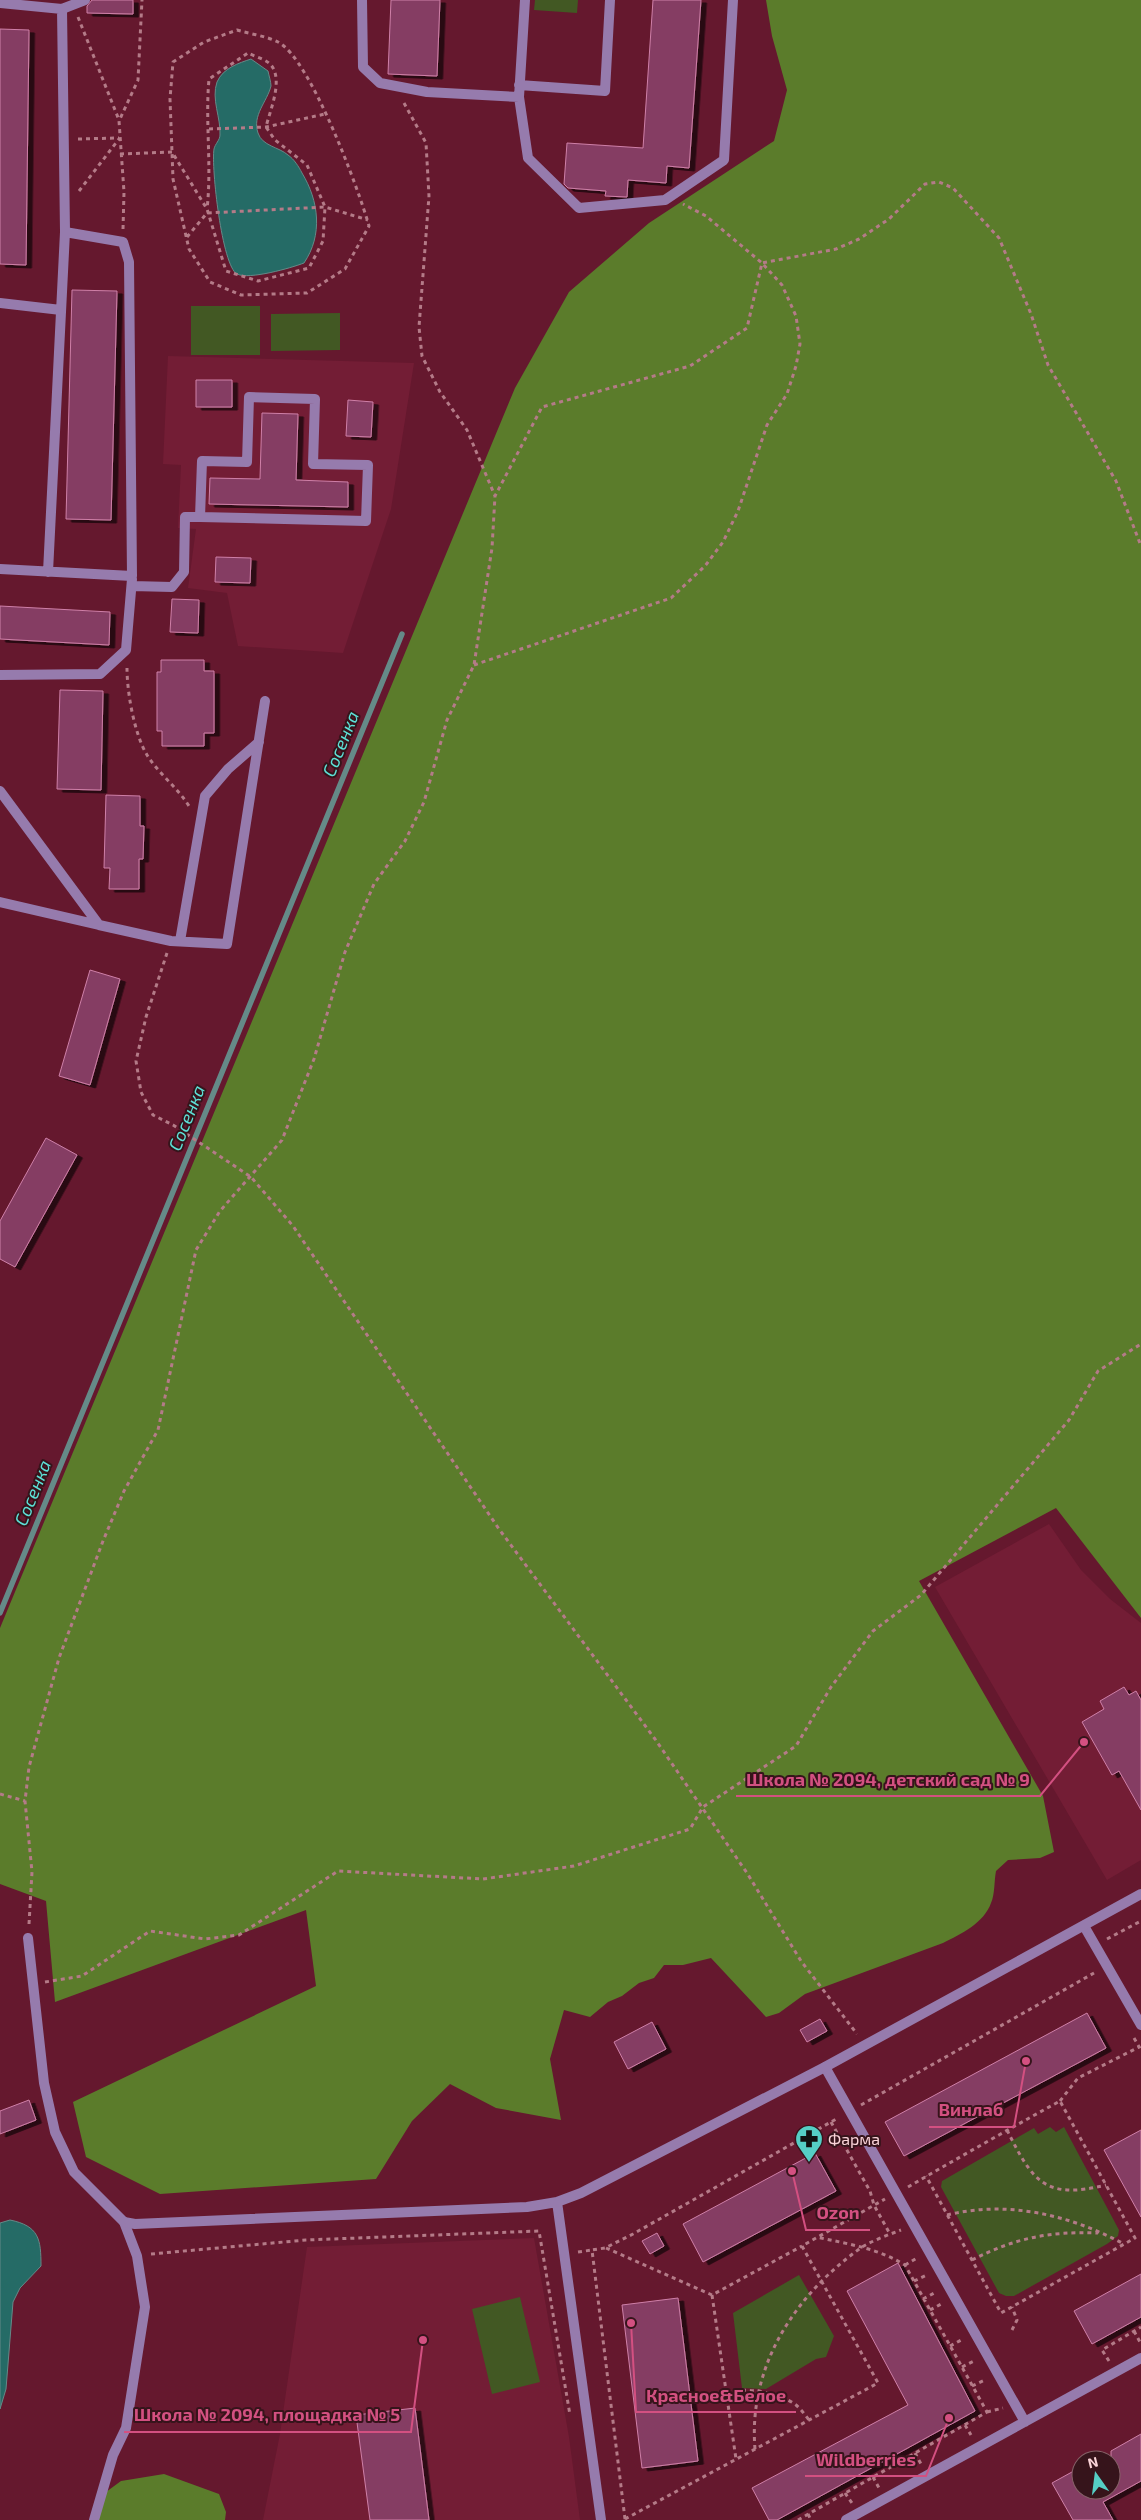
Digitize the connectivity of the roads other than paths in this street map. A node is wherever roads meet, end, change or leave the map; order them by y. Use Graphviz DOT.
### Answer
graph roads {
  1 [pos="85,0"];
  2 [pos="362,0"];
  3 [pos="525,0"];
  4 [pos="610,0"];
  5 [pos="733,0"];
  6 [pos="0,3"];
  7 [pos="62,9"];
  8 [pos="520,86"];
  9 [pos="519,97"];
  10 [pos="65,232"];
  11 [pos="0,303"];
  12 [pos="61,310"];
  13 [pos="200,517"];
  14 [pos="0,569"];
  15 [pos="48,572"];
  16 [pos="132,581"];
  17 [pos="0,675"];
  18 [pos="265,702"];
  19 [pos="259,742"];
  20 [pos="0,791"];
  21 [pos="0,902"];
  22 [pos="99,924"];
  23 [pos="176,941"];
  24 [pos="1141,1894"];
  25 [pos="1084,1926"];
  26 [pos="28,1938"];
  27 [pos="1141,2026"];
  28 [pos="825,2067"];
  29 [pos="557,2202"];
  30 [pos="124,2222"];
  31 [pos="1141,2358"];
  32 [pos="1025,2422"];
  33 [pos="94,2520"];
  34 [pos="601,2520"];
  35 [pos="846,2520"];
  1 -- 7 [label="street"];
  2 -- 9 [label="street"];
  3 -- 8 [label="street"];
  4 -- 8 [label="street"];
  5 -- 9 [label="street"];
  6 -- 7 [label="street"];
  7 -- 10 [label="street"];
  8 -- 9 [label="street"];
  10 -- 12 [label="street"];
  10 -- 16 [label="street"];
  11 -- 12 [label="street"];
  12 -- 15 [label="street"];
  13 -- 13 [label="street"];
  13 -- 16 [label="street"];
  14 -- 15 [label="street"];
  15 -- 16 [label="street"];
  16 -- 17 [label="street"];
  18 -- 19 [label="street"];
  19 -- 23 [label="street"];
  19 -- 23 [label="street"];
  20 -- 22 [label="street"];
  21 -- 22 [label="street"];
  22 -- 23 [label="street"];
  24 -- 25 [label="street"];
  25 -- 27 [label="street"];
  25 -- 28 [label="street"];
  26 -- 30 [label="street"];
  28 -- 29 [label="street"];
  28 -- 32 [label="street"];
  29 -- 30 [label="street"];
  29 -- 34 [label="street"];
  30 -- 33 [label="street"];
  31 -- 32 [label="street"];
  32 -- 35 [label="street"];
}
